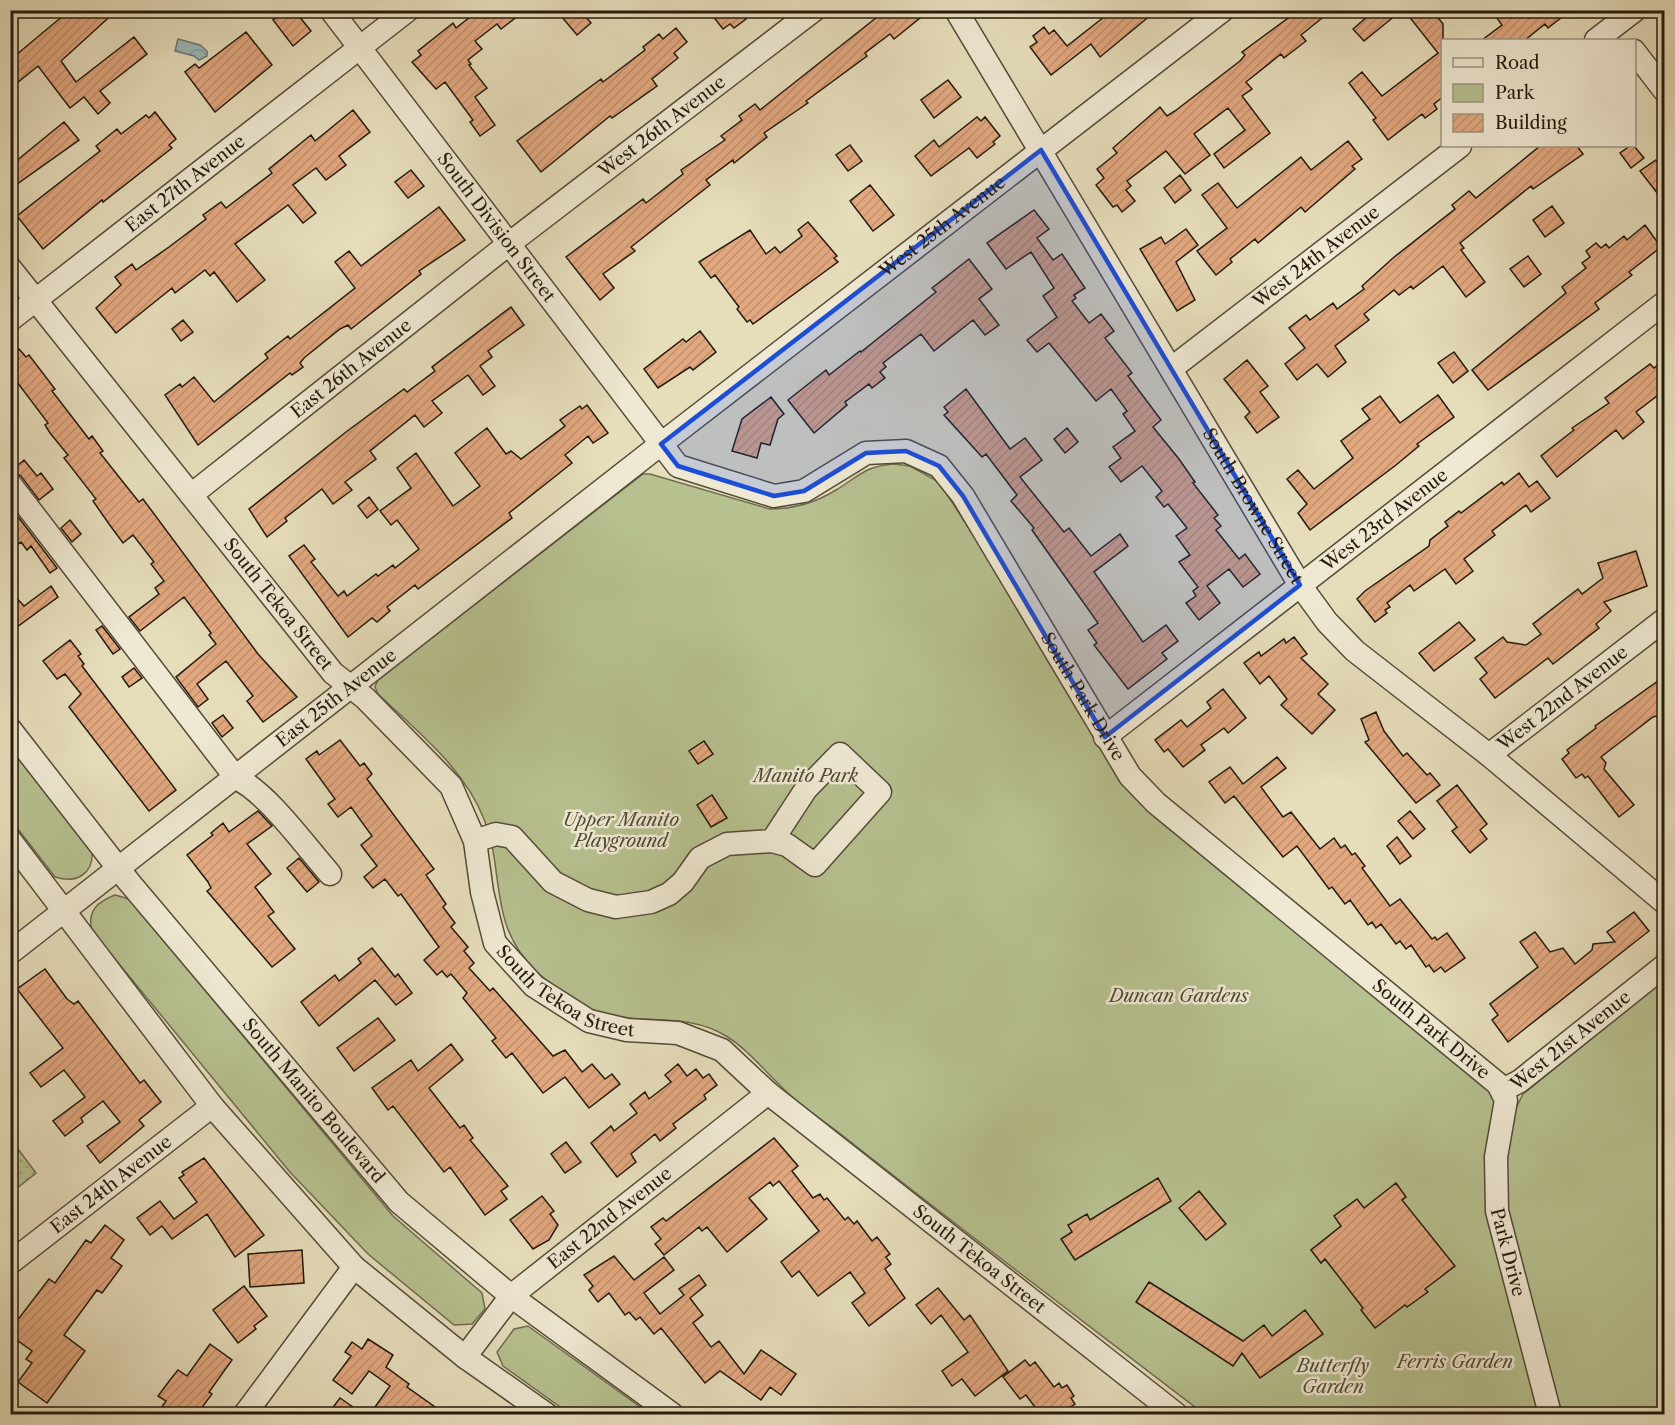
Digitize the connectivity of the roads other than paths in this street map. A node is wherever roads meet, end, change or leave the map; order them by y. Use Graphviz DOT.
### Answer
graph roads {
  1 [pos="332,10"];
  2 [pos="408,10"];
  3 [pos="814,10"];
  4 [pos="956,10"];
  5 [pos="1223,10"];
  6 [pos="1635,10"];
  7 [pos="1615,26"];
  8 [pos="1597,39"];
  9 [pos="360,48"];
  10 [pos="1636,52"];
  11 [pos="1665,90"];
  12 [pos="1459,147"];
  13 [pos="1041,150"];
  14 [pos="510,243"];
  15 [pos="10,268"];
  16 [pos="35,300"];
  17 [pos="1665,303"];
  18 [pos="10,320"];
  19 [pos="1172,368"];
  20 [pos="661,444"];
  21 [pos="10,484"];
  22 [pos="191,495"];
  23 [pos="1300,585"];
  24 [pos="1665,620"];
  25 [pos="351,688"];
  26 [pos="10,729"];
  27 [pos="1105,737"];
  28 [pos="1489,755"];
  29 [pos="236,778"];
  30 [pos="10,840"];
  31 [pos="772,840"];
  32 [pos="475,841"];
  33 [pos="119,870"];
  34 [pos="330,874"];
  35 [pos="1665,902"];
  36 [pos="65,910"];
  37 [pos="10,953"];
  38 [pos="1665,966"];
  39 [pos="1503,1090"];
  40 [pos="768,1093"];
  41 [pos="212,1106"];
  42 [pos="10,1263"];
  43 [pos="354,1267"];
  44 [pos="511,1296"];
  45 [pos="465,1357"];
  46 [pos="245,1414"];
  47 [pos="546,1414"];
  48 [pos="672,1414"];
  49 [pos="1176,1414"];
  50 [pos="1550,1414"];
  1 -- 9 [label="street, South Division Street"];
  2 -- 9 [label="street, East 27th Avenue"];
  3 -- 14 [label="street, West 26th Avenue"];
  4 -- 13 [label="street, South Browne Street"];
  5 -- 13 [label="street, West 25th Avenue"];
  6 -- 7 [label="street"];
  7 -- 8 [label="street"];
  9 -- 14 [label="street, South Division Street"];
  9 -- 16 [label="street, East 27th Avenue"];
  10 -- 11 [label="street"];
  12 -- 19 [label="street, West 24th Avenue"];
  13 -- 19 [label="street, South Browne Street"];
  13 -- 20 [label="street, West 25th Avenue"];
  14 -- 20 [label="street, South Division Street"];
  14 -- 22 [label="street, East 26th Avenue"];
  15 -- 16 [label="street, South Tekoa Street"];
  16 -- 18 [label="street, East 27th Avenue"];
  16 -- 22 [label="street, South Tekoa Street"];
  17 -- 23 [label="street, West 23rd Avenue"];
  19 -- 23 [label="street, South Browne Street"];
  20 -- 25 [label="street, East 25th Avenue"];
  20 -- 27 [label="street, South Park Drive"];
  21 -- 29 [label="street"];
  22 -- 25 [label="street, South Tekoa Street"];
  23 -- 27 [label="street, West 23rd Avenue"];
  23 -- 28 [label="street, South Browne Street"];
  24 -- 28 [label="street, West 22nd Avenue"];
  25 -- 29 [label="street, East 25th Avenue"];
  25 -- 32 [label="street, South Tekoa Street"];
  26 -- 33 [label="street, South Manito Boulevard"];
  27 -- 39 [label="street, South Park Drive"];
  28 -- 35 [label="street, South Browne Street"];
  29 -- 33 [label="street, East 25th Avenue"];
  29 -- 34 [label="street"];
  30 -- 36 [label="street"];
  31 -- 31 [label="street"];
  31 -- 32 [label="street"];
  32 -- 40 [label="street, South Tekoa Street"];
  33 -- 36 [label="street, East 25th Avenue"];
  33 -- 44 [label="street, South Manito Boulevard"];
  36 -- 37 [label="street, East 25th Avenue"];
  36 -- 41 [label="street"];
  38 -- 39 [label="street, West 21st Avenue"];
  39 -- 50 [label="street, Park Drive"];
  40 -- 44 [label="street, East 22nd Avenue"];
  40 -- 49 [label="street, South Tekoa Street"];
  41 -- 42 [label="street, East 24th Avenue"];
  41 -- 43 [label="street"];
  43 -- 45 [label="street"];
  43 -- 46 [label="street"];
  44 -- 45 [label="street, East 22nd Avenue"];
  44 -- 48 [label="street, South Manito Boulevard"];
  45 -- 47 [label="street"];
}
